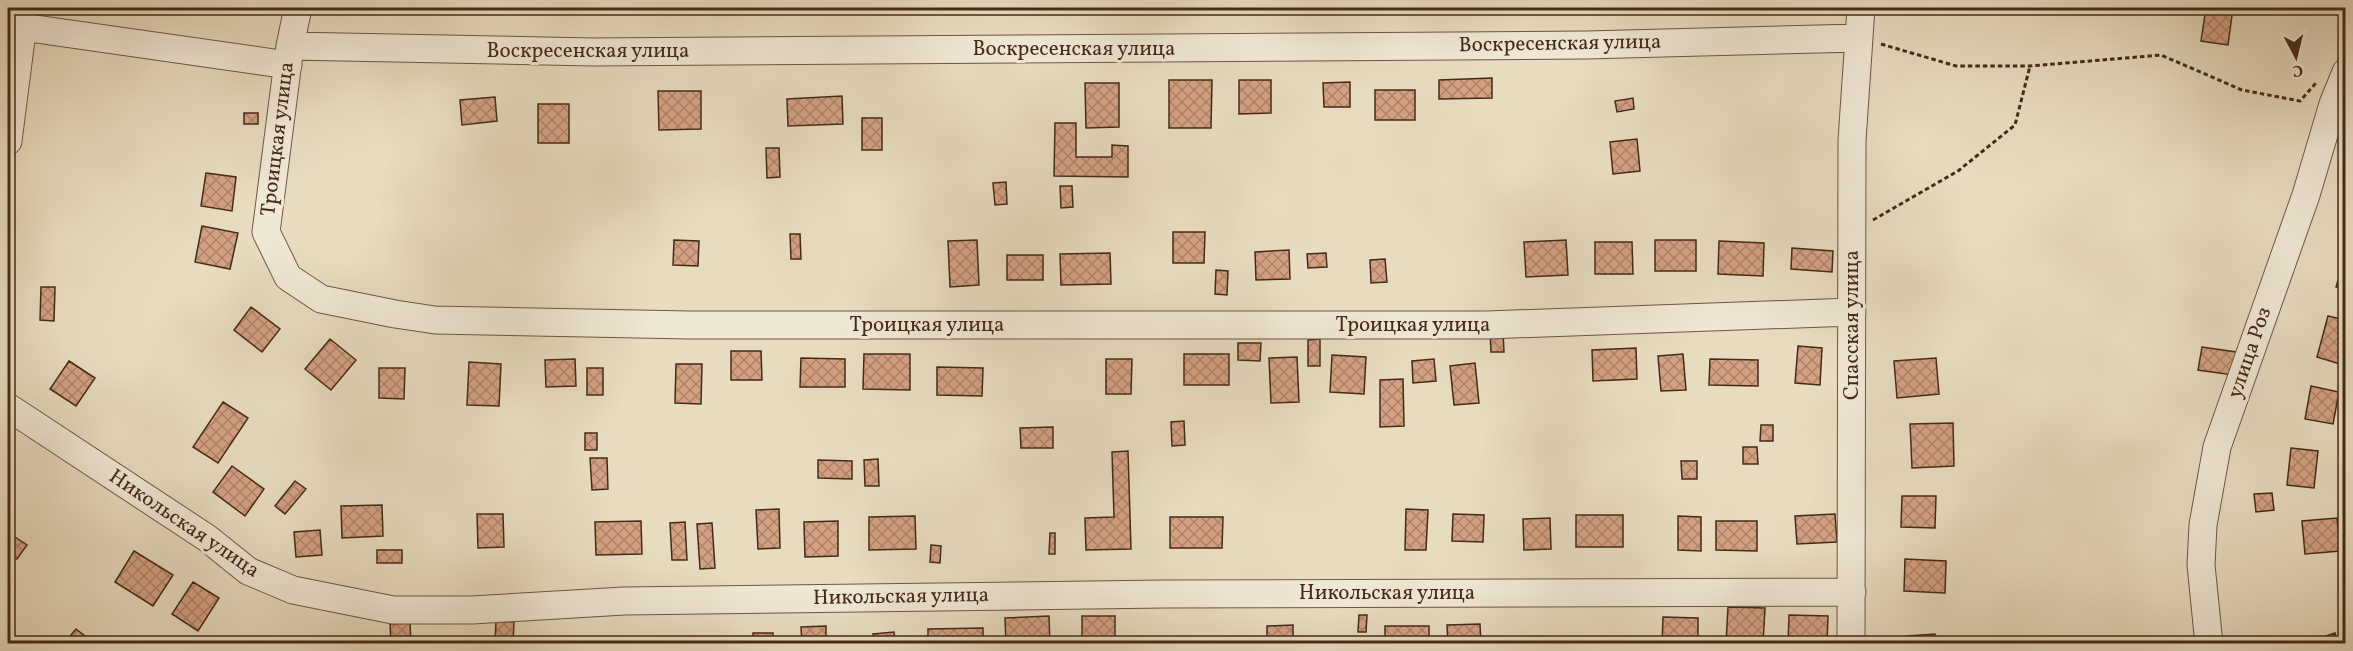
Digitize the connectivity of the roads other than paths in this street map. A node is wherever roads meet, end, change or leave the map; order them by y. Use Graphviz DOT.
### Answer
graph roads {
  1 [pos="298,8"];
  2 [pos="1860,8"];
  3 [pos="18,20"];
  4 [pos="1858,38"];
  5 [pos="289,56"];
  6 [pos="2334,74"];
  7 [pos="8,141"];
  8 [pos="1852,312"];
  9 [pos="8,407"];
  10 [pos="1851,592"];
  11 [pos="1851,644"];
  12 [pos="2209,644"];
  1 -- 5 [label="street, Троицкая улица"];
  2 -- 4 [label="street, Спасская улица"];
  3 -- 5 [label="street, Воскресенская улица"];
  3 -- 7 [label="street"];
  4 -- 5 [label="street, Воскресенская улица"];
  4 -- 8 [label="street, Спасская улица"];
  5 -- 8 [label="street, Троицкая улица"];
  6 -- 12 [label="street, улица Роз"];
  8 -- 10 [label="street, Спасская улица"];
  9 -- 10 [label="street, Никольская улица"];
  10 -- 11 [label="street, Спасская улица"];
}
